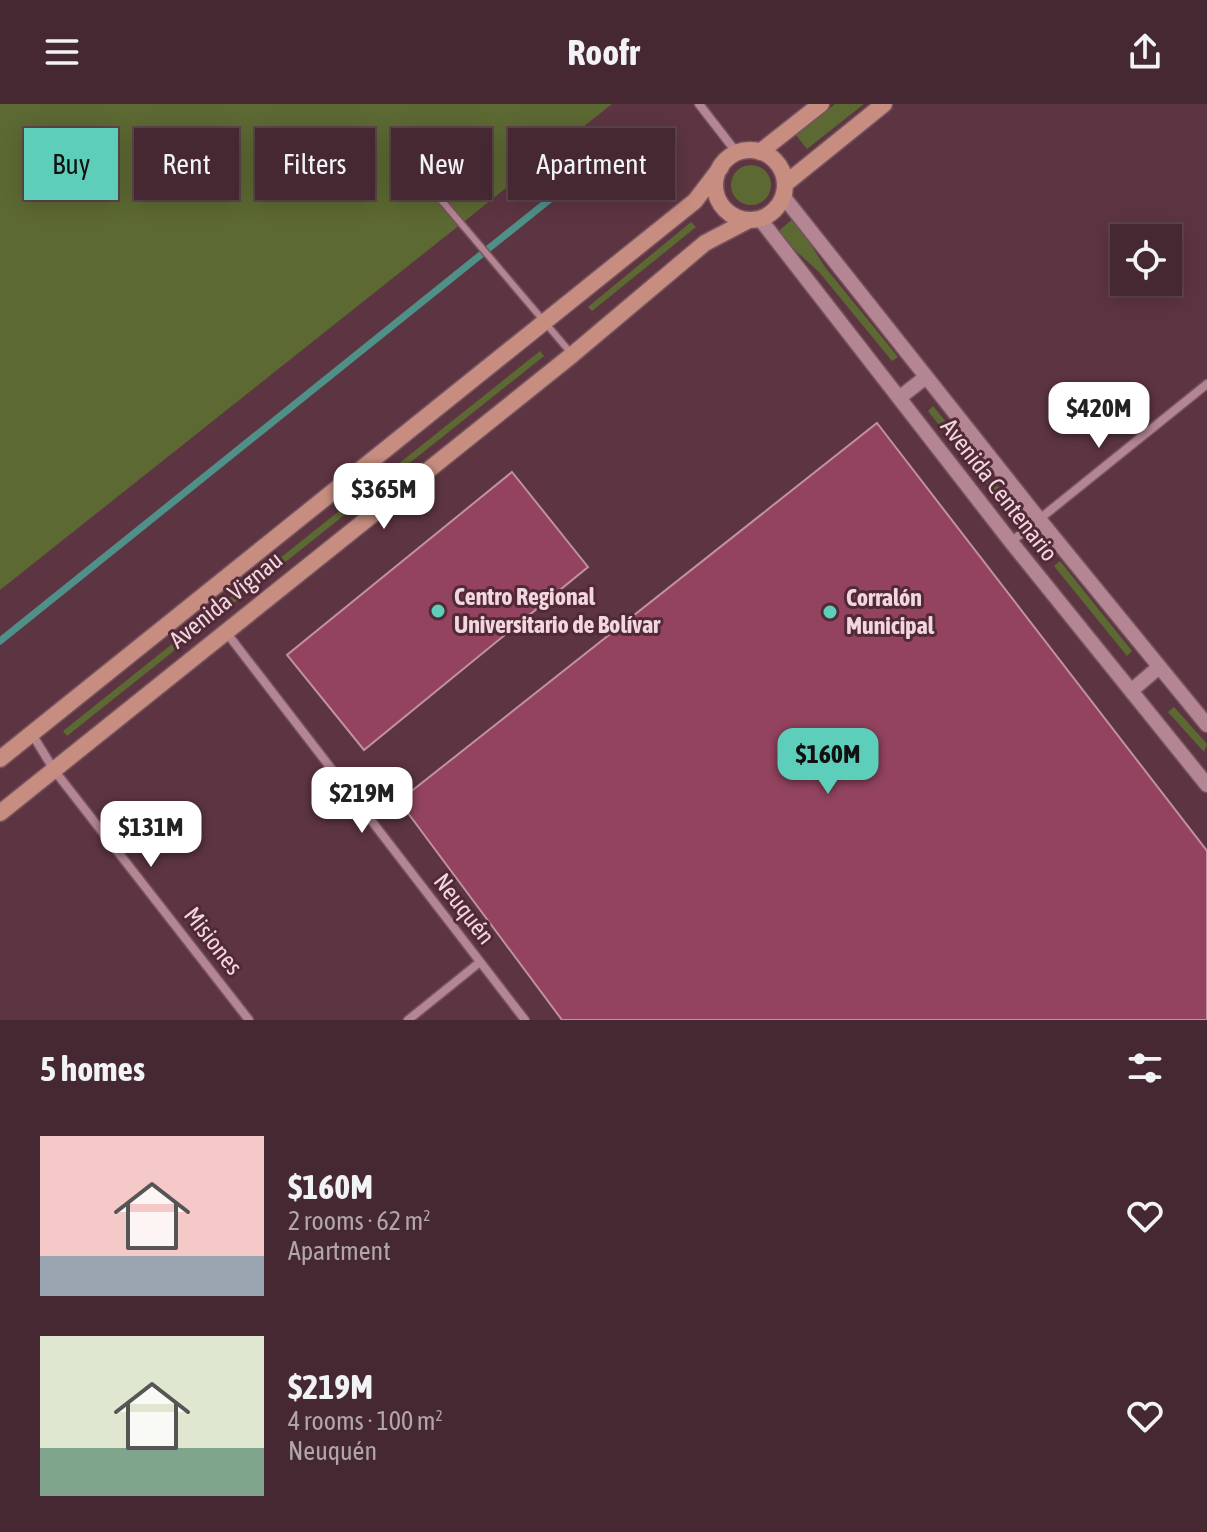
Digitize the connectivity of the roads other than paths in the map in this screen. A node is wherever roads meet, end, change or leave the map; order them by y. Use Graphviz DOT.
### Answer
graph roads {
  1 [pos="699,104"];
  2 [pos="821,104"];
  3 [pos="884,104"];
  4 [pos="760,152"];
  5 [pos="737,153"];
  6 [pos="721,167"];
  7 [pos="784,190"];
  8 [pos="441,200"];
  9 [pos="754,220"];
  10 [pos="544,322"];
  11 [pos="572,355"];
  12 [pos="926,377"];
  13 [pos="1207,384"];
  14 [pos="899,398"];
  15 [pos="1039,519"];
  16 [pos="1011,542"];
  17 [pos="225,631"];
  18 [pos="1159,667"];
  19 [pos="1131,691"];
  20 [pos="1207,725"];
  21 [pos="31,733"];
  22 [pos="0,759"];
  23 [pos="54,770"];
  24 [pos="1207,785"];
  25 [pos="0,813"];
  26 [pos="480,962"];
  27 [pos="249,1020"];
  28 [pos="408,1020"];
  29 [pos="525,1020"];
  1 -- 5 [label="street"];
  2 -- 4 [label="main road"];
  3 -- 7 [label="main road"];
  4 -- 5 [label="main road"];
  4 -- 7 [label="main road"];
  5 -- 6 [label="main road"];
  6 -- 9 [label="main road"];
  6 -- 10 [label="main road, Avenida Vignau"];
  7 -- 9 [label="main road"];
  7 -- 12 [label="street, Avenida Centenario"];
  8 -- 10 [label="lane"];
  9 -- 11 [label="main road, Avenida Vignau"];
  9 -- 14 [label="street, Avenida Centenario"];
  10 -- 11 [label="lane"];
  10 -- 21 [label="main road, Avenida Vignau"];
  11 -- 17 [label="main road, Avenida Vignau"];
  12 -- 14 [label="street"];
  12 -- 15 [label="street, Avenida Centenario"];
  13 -- 15 [label="street"];
  14 -- 16 [label="street, Avenida Centenario"];
  15 -- 16 [label="street"];
  15 -- 18 [label="street, Avenida Centenario"];
  16 -- 19 [label="street, Avenida Centenario"];
  17 -- 23 [label="main road, Avenida Vignau"];
  17 -- 26 [label="street, Neuquén"];
  18 -- 19 [label="street"];
  18 -- 20 [label="street, Avenida Centenario"];
  19 -- 24 [label="street, Avenida Centenario"];
  21 -- 22 [label="main road, Avenida Vignau"];
  21 -- 23 [label="street, Misiones"];
  23 -- 25 [label="main road, Avenida Vignau"];
  23 -- 27 [label="street, Misiones"];
  26 -- 28 [label="street"];
  26 -- 29 [label="street, Neuquén"];
}
